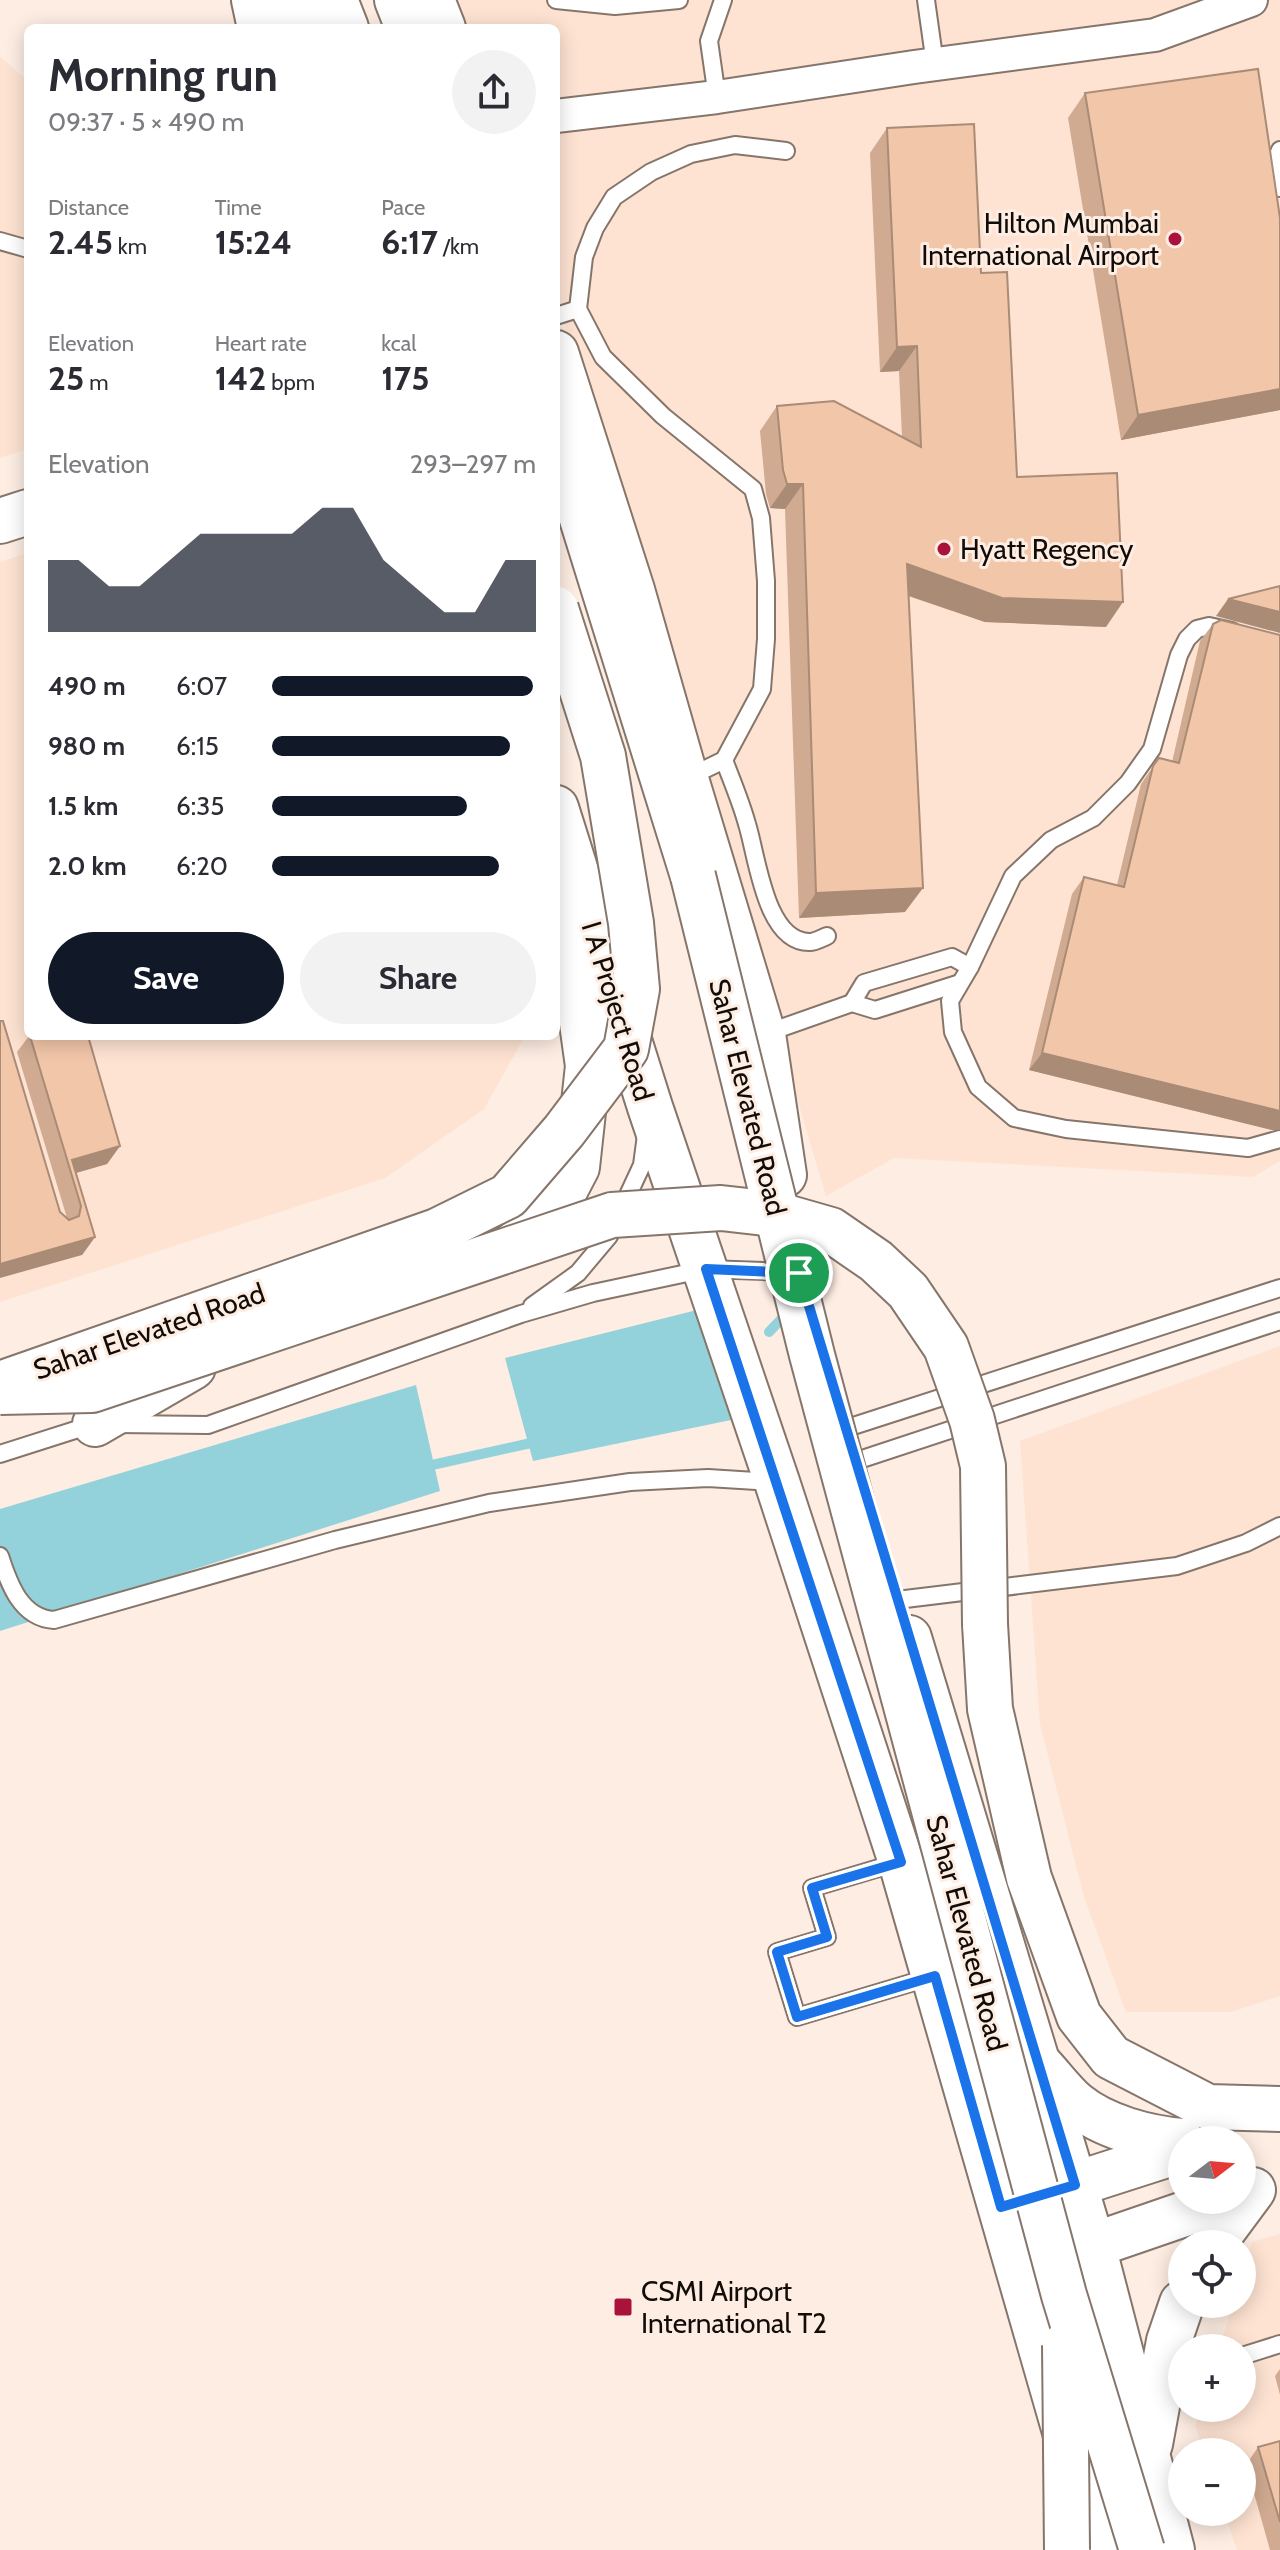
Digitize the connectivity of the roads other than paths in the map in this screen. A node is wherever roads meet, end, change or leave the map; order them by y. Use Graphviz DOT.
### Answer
graph roads {
  1 [pos="254,0"];
  2 [pos="294,0"];
  3 [pos="335,0"];
  4 [pos="397,0"];
  5 [pos="432,0"];
  6 [pos="556,0"];
  7 [pos="679,0"];
  8 [pos="723,0"];
  9 [pos="926,0"];
  10 [pos="1251,0"];
  11 [pos="259,24"];
  12 [pos="303,24"];
  13 [pos="344,24"];
  14 [pos="406,24"];
  15 [pos="441,24"];
  16 [pos="935,64"];
  17 [pos="717,97"];
  18 [pos="560,116"];
  19 [pos="1280,150"];
  20 [pos="786,151"];
  21 [pos="1280,188"];
  22 [pos="0,241"];
  23 [pos="24,248"];
  24 [pos="578,309"];
  25 [pos="560,315"];
  26 [pos="560,365"];
  27 [pos="560,448"];
  28 [pos="560,622"];
  29 [pos="1252,636"];
  30 [pos="724,760"];
  31 [pos="686,779"];
  32 [pos="560,821"];
  33 [pos="560,929"];
  34 [pos="827,936"];
  35 [pos="970,967"];
  36 [pos="960,983"];
  37 [pos="852,1003"];
  38 [pos="763,1034"];
  39 [pos="650,1107"];
  40 [pos="1280,1139"];
  41 [pos="706,1269"];
  42 [pos="800,1276"];
  43 [pos="1280,1288"];
  44 [pos="521,1314"];
  45 [pos="1280,1321"];
  46 [pos="0,1384"];
  47 [pos="0,1392"];
  48 [pos="95,1424"];
  49 [pos="852,1445"];
  50 [pos="0,1454"];
  51 [pos="777,1482"];
  52 [pos="1280,1526"];
  53 [pos="2,1563"];
  54 [pos="897,1600"];
  55 [pos="901,1862"];
  56 [pos="935,1976"];
  57 [pos="1038,2062"];
  58 [pos="1280,2109"];
  59 [pos="1280,2120"];
  60 [pos="1256,2127"];
  61 [pos="1168,2140"];
  62 [pos="1168,2155"];
  63 [pos="1075,2185"];
  64 [pos="1001,2207"];
  65 [pos="1186,2214"];
  66 [pos="1093,2246"];
  67 [pos="1018,2269"];
  68 [pos="1064,2295"];
  69 [pos="1280,2344"];
  70 [pos="1256,2352"];
  71 [pos="1168,2392"];
  72 [pos="1148,2459"];
  73 [pos="1067,2550"];
  74 [pos="1099,2550"];
  75 [pos="1142,2550"];
  76 [pos="1172,2550"];
  1 -- 11 [label="main road"];
  2 -- 12 [label="main road"];
  3 -- 13 [label="main road"];
  4 -- 14 [label="main road"];
  5 -- 15 [label="main road"];
  6 -- 7 [label="lane"];
  8 -- 17 [label="lane"];
  9 -- 16 [label="lane"];
  10 -- 16 [label="street"];
  16 -- 17 [label="street"];
  17 -- 18 [label="street"];
  19 -- 21 [label="lane"];
  20 -- 24 [label="lane"];
  22 -- 23 [label="lane"];
  24 -- 25 [label="lane"];
  24 -- 30 [label="lane"];
  26 -- 31 [label="main road"];
  27 -- 68 [label="main road, Sahar Elevated Road, bridge"];
  28 -- 46 [label="main road, Sahar Elevated Road, bridge"];
  29 -- 35 [label="lane"];
  30 -- 31 [label="lane"];
  30 -- 34 [label="lane"];
  31 -- 38 [label="main road"];
  32 -- 39 [label="main road, I A Project Road"];
  33 -- 48 [label="main road"];
  35 -- 36 [label="lane"];
  35 -- 37 [label="lane"];
  36 -- 37 [label="lane"];
  36 -- 40 [label="lane"];
  37 -- 38 [label="lane"];
  38 -- 42 [label="main road"];
  39 -- 41 [label="main road"];
  39 -- 44 [label="lane, I A Project Road"];
  41 -- 42 [label="lane"];
  41 -- 44 [label="lane"];
  41 -- 51 [label="main road"];
  42 -- 49 [label="main road"];
  43 -- 49 [label="lane"];
  44 -- 48 [label="lane"];
  45 -- 49 [label="lane"];
  47 -- 58 [label="main road, bridge"];
  48 -- 50 [label="lane"];
  49 -- 54 [label="main road"];
  51 -- 53 [label="lane"];
  51 -- 55 [label="main road"];
  52 -- 54 [label="lane"];
  54 -- 57 [label="main road"];
  55 -- 56 [label="main road"];
  55 -- 56 [label="lane"];
  56 -- 64 [label="main road"];
  57 -- 61 [label="main road"];
  57 -- 63 [label="main road"];
  59 -- 60 [label="main road"];
  62 -- 63 [label="main road"];
  63 -- 64 [label="main road"];
  63 -- 66 [label="main road"];
  64 -- 67 [label="main road"];
  65 -- 66 [label="main road"];
  66 -- 67 [label="main road"];
  66 -- 72 [label="main road"];
  67 -- 74 [label="main road"];
  68 -- 73 [label="main road, bridge"];
  68 -- 75 [label="main road, Sahar Elevated Road, bridge"];
  69 -- 70 [label="lane"];
  71 -- 72 [label="main road"];
  72 -- 76 [label="main road"];
}
